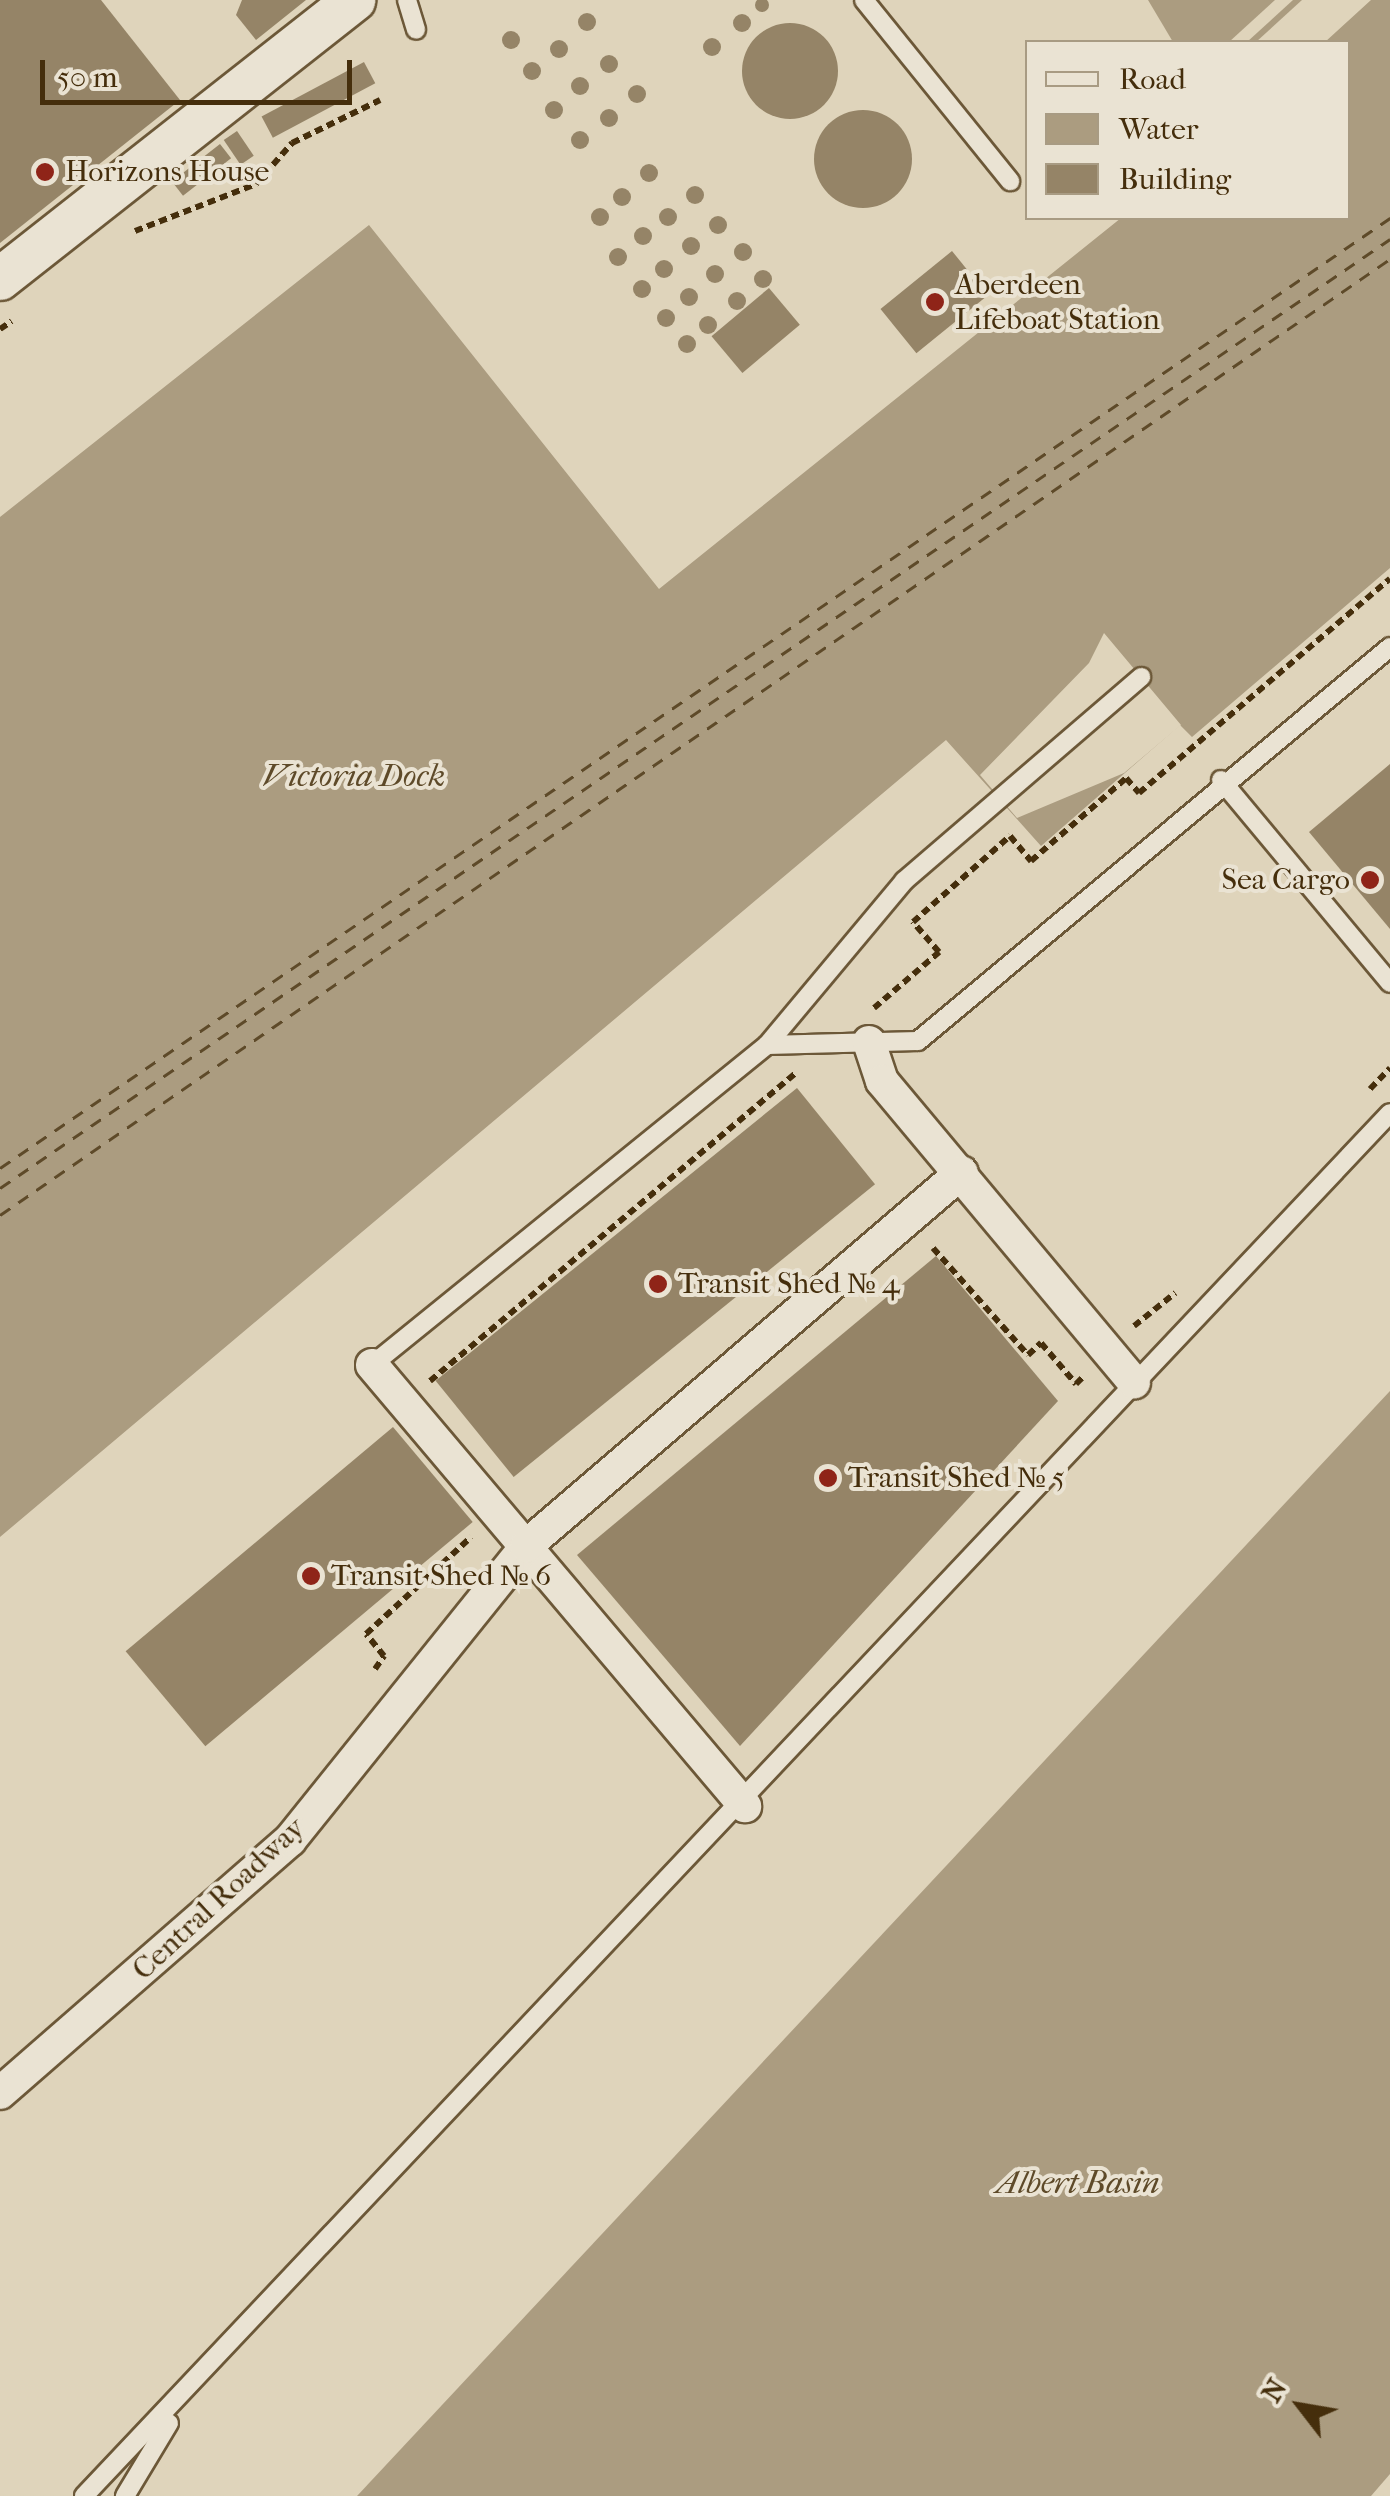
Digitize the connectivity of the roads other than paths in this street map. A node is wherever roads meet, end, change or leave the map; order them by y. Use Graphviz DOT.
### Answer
graph roads {
  1 [pos="354,0"];
  2 [pos="407,0"];
  3 [pos="864,0"];
  4 [pos="416,30"];
  5 [pos="1010,181"];
  6 [pos="15,293"];
  7 [pos="1390,647"];
  8 [pos="1140,678"];
  9 [pos="1221,780"];
  10 [pos="1390,983"];
  11 [pos="869,1042"];
  12 [pos="767,1046"];
  13 [pos="1390,1113"];
  14 [pos="962,1172"];
  15 [pos="372,1366"];
  16 [pos="1134,1382"];
  17 [pos="526,1546"];
  18 [pos="745,1806"];
  19 [pos="0,2093"];
  20 [pos="185,2397"];
  21 [pos="84,2496"];
  22 [pos="124,2496"];
  1 -- 6 [label="street"];
  2 -- 4 [label="lane"];
  3 -- 5 [label="lane"];
  7 -- 9 [label="lane"];
  8 -- 12 [label="lane"];
  9 -- 10 [label="lane"];
  9 -- 11 [label="lane"];
  11 -- 12 [label="lane"];
  11 -- 14 [label="street"];
  12 -- 15 [label="lane"];
  13 -- 16 [label="lane"];
  14 -- 16 [label="street"];
  14 -- 17 [label="street"];
  15 -- 17 [label="street"];
  16 -- 18 [label="lane"];
  17 -- 18 [label="street"];
  17 -- 19 [label="street, Central Roadway"];
  18 -- 20 [label="lane"];
  20 -- 21 [label="lane"];
  20 -- 22 [label="lane"];
}
